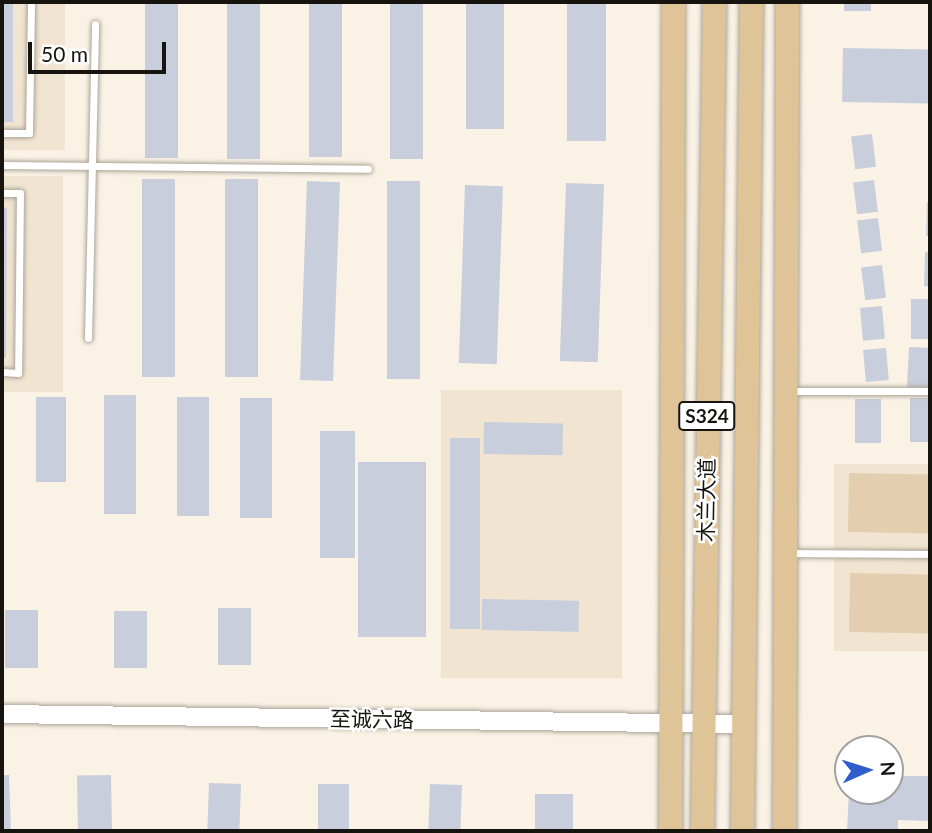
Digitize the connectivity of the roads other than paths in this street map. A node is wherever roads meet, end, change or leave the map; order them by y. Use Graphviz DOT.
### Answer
graph roads {
  1 [pos="32,2"];
  2 [pos="673,2"];
  3 [pos="714,2"];
  4 [pos="751,2"];
  5 [pos="788,2"];
  6 [pos="95,24"];
  7 [pos="2,133"];
  8 [pos="2,165"];
  9 [pos="92,166"];
  10 [pos="368,169"];
  11 [pos="2,192"];
  12 [pos="88,338"];
  13 [pos="2,372"];
  14 [pos="786,391"];
  15 [pos="930,391"];
  16 [pos="785,553"];
  17 [pos="930,554"];
  18 [pos="2,714"];
  19 [pos="670,723"];
  20 [pos="703,723"];
  21 [pos="741,724"];
  22 [pos="670,831"];
  23 [pos="702,831"];
  24 [pos="742,831"];
  25 [pos="784,831"];
  1 -- 7 [label="lane"];
  2 -- 19 [label="main road"];
  3 -- 20 [label="main road, 木兰大道 / S324"];
  4 -- 21 [label="main road, 木兰大道 / S324"];
  5 -- 14 [label="main road"];
  6 -- 9 [label="lane"];
  8 -- 9 [label="lane"];
  9 -- 10 [label="lane"];
  9 -- 12 [label="lane"];
  11 -- 13 [label="lane"];
  14 -- 15 [label="lane"];
  14 -- 16 [label="main road"];
  16 -- 17 [label="lane"];
  16 -- 25 [label="main road"];
  18 -- 19 [label="street, 至诚六路"];
  19 -- 20 [label="street, 至诚六路"];
  19 -- 22 [label="main road"];
  20 -- 21 [label="street, 至诚六路"];
  20 -- 23 [label="main road, 木兰大道 / S324"];
  21 -- 24 [label="main road, 木兰大道 / S324"];
}
